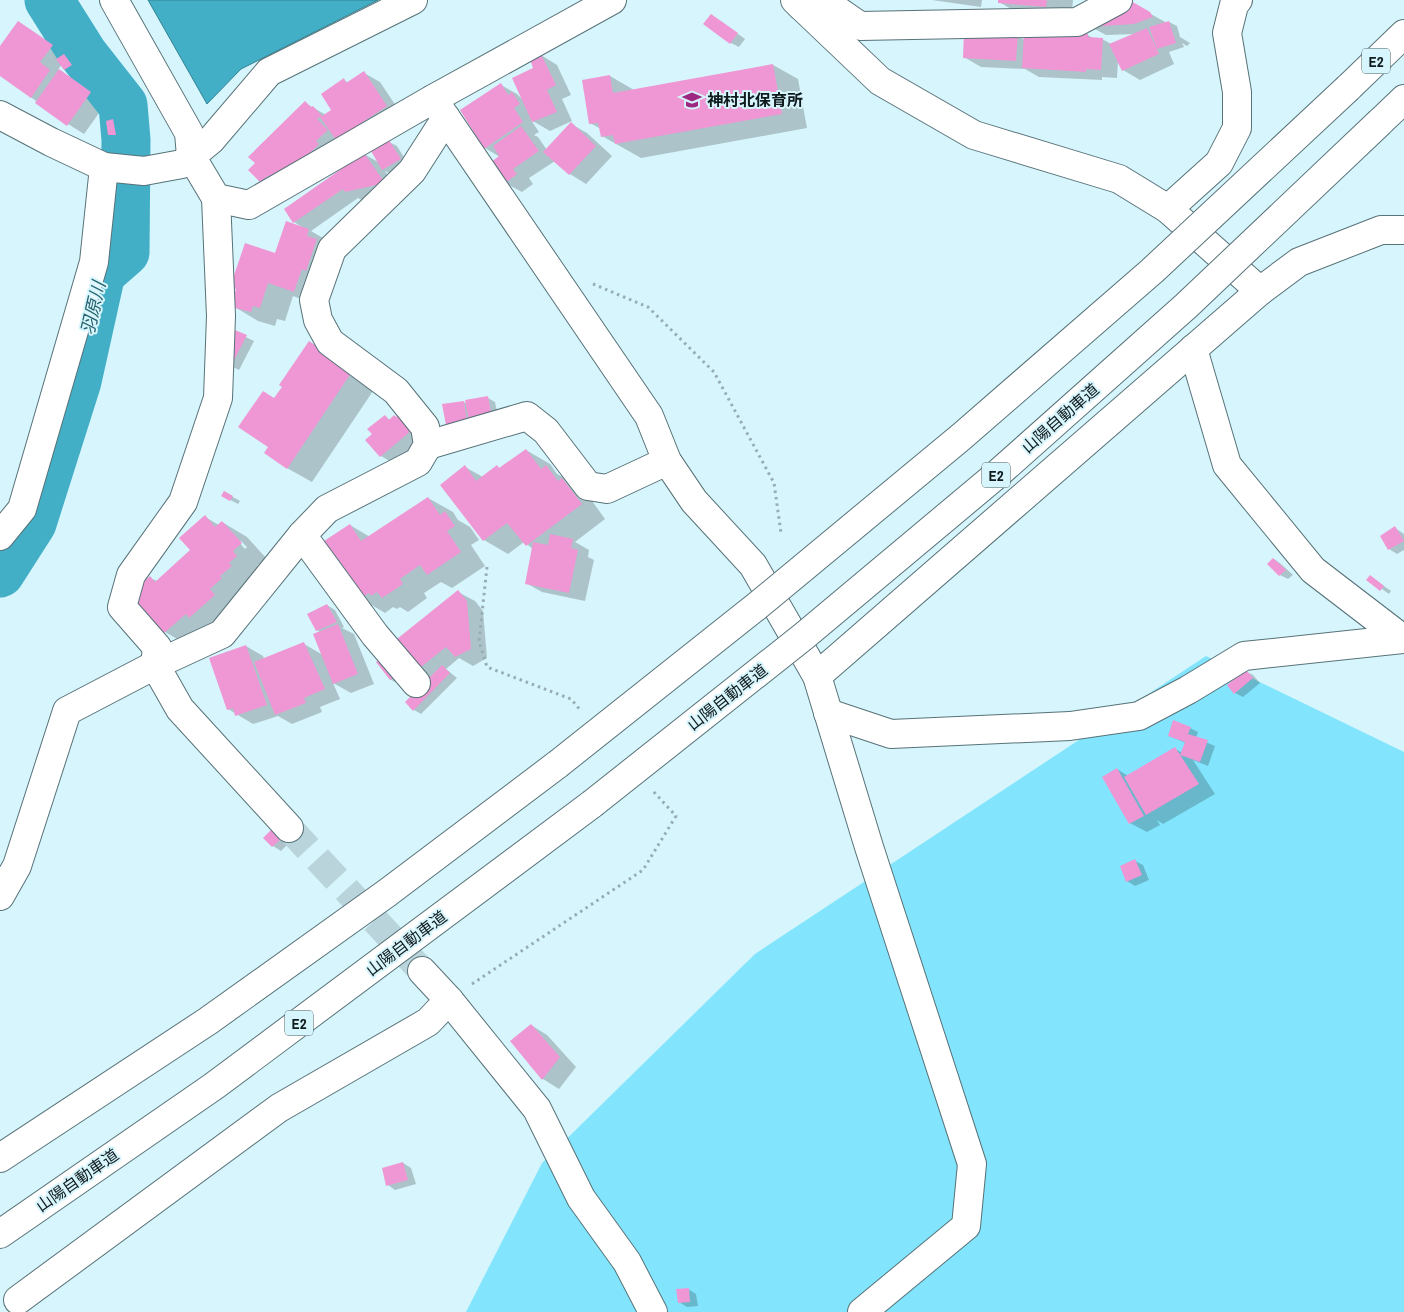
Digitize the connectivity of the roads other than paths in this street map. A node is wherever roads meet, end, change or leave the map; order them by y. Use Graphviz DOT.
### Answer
graph roads {
  1 [pos="114,0"];
  2 [pos="413,0"];
  3 [pos="612,0"];
  4 [pos="1118,0"];
  5 [pos="1238,0"];
  6 [pos="798,3"];
  7 [pos="1404,34"];
  8 [pos="1404,99"];
  9 [pos="440,108"];
  10 [pos="0,114"];
  11 [pos="191,156"];
  12 [pos="104,167"];
  13 [pos="216,198"];
  14 [pos="1168,209"];
  15 [pos="1404,230"];
  16 [pos="1260,291"];
  17 [pos="1193,349"];
  18 [pos="428,445"];
  19 [pos="667,461"];
  20 [pos="302,535"];
  21 [pos="0,536"];
  22 [pos="1403,639"];
  23 [pos="155,665"];
  24 [pos="817,676"];
  25 [pos="416,683"];
  26 [pos="828,712"];
  27 [pos="289,828"];
  28 [pos="0,896"];
  29 [pos="422,971"];
  30 [pos="449,1000"];
  31 [pos="0,1158"];
  32 [pos="0,1234"];
  33 [pos="18,1300"];
  34 [pos="653,1312"];
  35 [pos="862,1312"];
  1 -- 11 [label="main road"];
  2 -- 11 [label="main road"];
  3 -- 9 [label="main road"];
  4 -- 6 [label="main road"];
  5 -- 14 [label="main road"];
  6 -- 14 [label="main road"];
  7 -- 31 [label="main road, E2, bridge"];
  8 -- 32 [label="main road, 山陽自動車道 / E2, bridge"];
  9 -- 13 [label="main road"];
  9 -- 18 [label="main road"];
  9 -- 19 [label="main road"];
  10 -- 12 [label="main road"];
  11 -- 12 [label="main road"];
  11 -- 13 [label="main road"];
  12 -- 21 [label="main road"];
  13 -- 23 [label="main road"];
  14 -- 16 [label="main road"];
  15 -- 16 [label="main road"];
  16 -- 17 [label="main road"];
  17 -- 22 [label="main road"];
  17 -- 24 [label="main road"];
  18 -- 19 [label="main road"];
  18 -- 20 [label="main road"];
  19 -- 24 [label="main road"];
  20 -- 23 [label="main road"];
  20 -- 25 [label="main road"];
  22 -- 26 [label="main road"];
  23 -- 27 [label="main road"];
  23 -- 28 [label="main road"];
  24 -- 26 [label="main road"];
  26 -- 35 [label="main road"];
  29 -- 30 [label="main road"];
  30 -- 33 [label="main road"];
  30 -- 34 [label="main road"];
}
